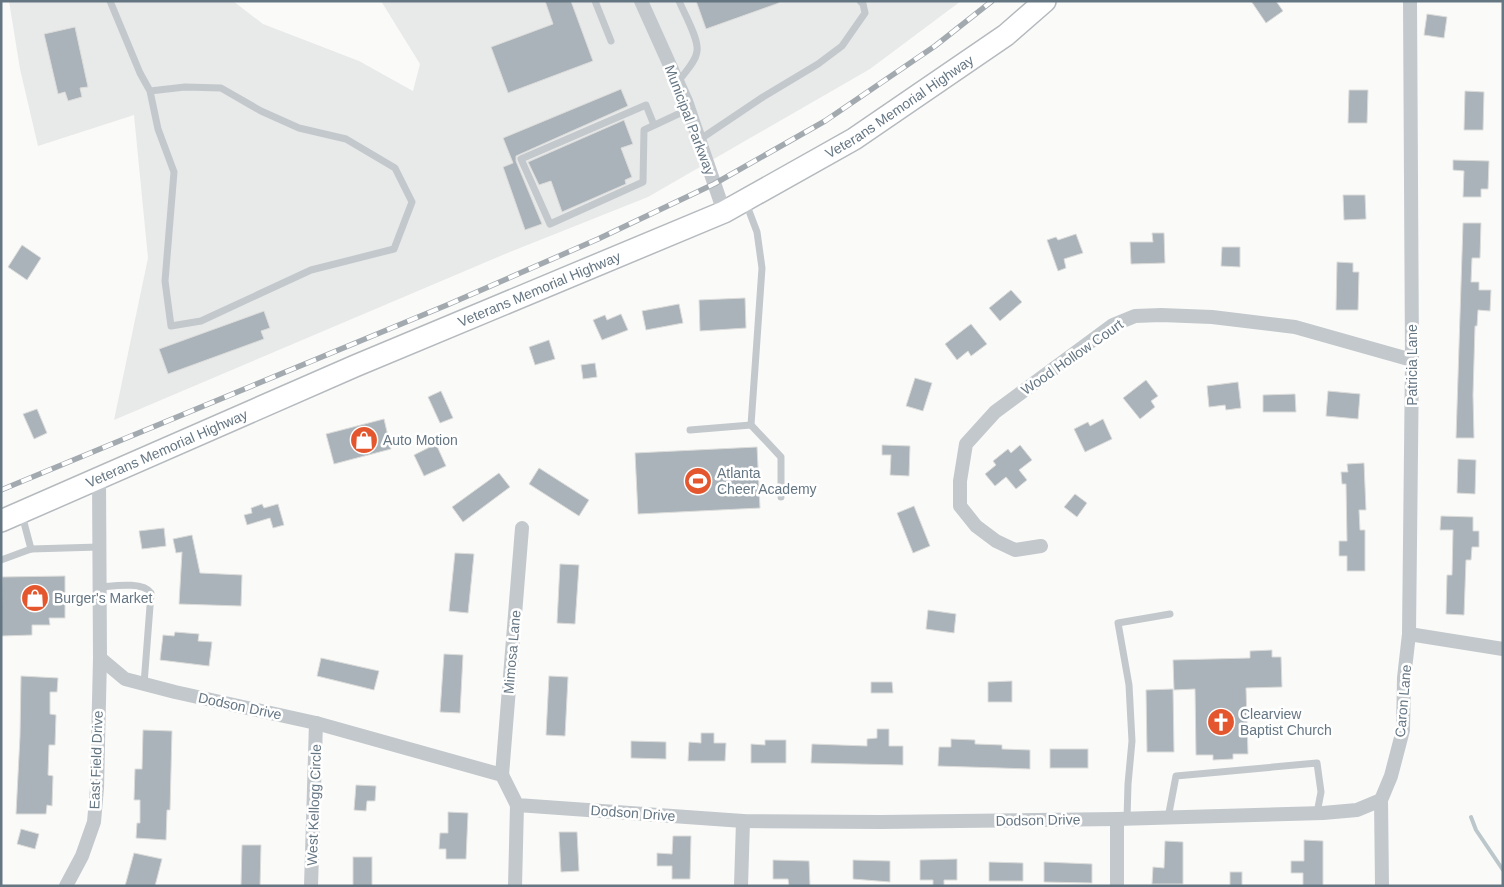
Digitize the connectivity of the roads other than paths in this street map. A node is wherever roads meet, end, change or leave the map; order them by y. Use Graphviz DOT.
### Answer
graph roads {
  1 [pos="110,1"];
  2 [pos="595,1"];
  3 [pos="641,1"];
  4 [pos="680,1"];
  5 [pos="860,1"];
  6 [pos="1046,1"];
  7 [pos="1410,1"];
  8 [pos="611,41"];
  9 [pos="678,82"];
  10 [pos="150,91"];
  11 [pos="689,109"];
  12 [pos="654,125"];
  13 [pos="699,140"];
  14 [pos="745,200"];
  15 [pos="724,212"];
  16 [pos="1412,360"];
  17 [pos="751,425"];
  18 [pos="690,430"];
  19 [pos="99,479"];
  20 [pos="781,496"];
  21 [pos="22,513"];
  22 [pos="1,521"];
  23 [pos="522,528"];
  24 [pos="1041,546"];
  25 [pos="99,547"];
  26 [pos="31,550"];
  27 [pos="1,560"];
  28 [pos="99,587"];
  29 [pos="1170,614"];
  30 [pos="1409,634"];
  31 [pos="1503,649"];
  32 [pos="100,658"];
  33 [pos="144,684"];
  34 [pos="316,723"];
  35 [pos="502,775"];
  36 [pos="1381,800"];
  37 [pos="518,804"];
  38 [pos="1316,814"];
  39 [pos="1168,818"];
  40 [pos="1122,819"];
  41 [pos="743,821"];
  42 [pos="66,886"];
  43 [pos="311,886"];
  44 [pos="516,886"];
  45 [pos="742,886"];
  46 [pos="1117,886"];
  47 [pos="1382,886"];
  1 -- 10 [label="lane"];
  2 -- 8 [label="lane"];
  3 -- 9 [label="street, Municipal Parkway"];
  4 -- 9 [label="lane"];
  5 -- 13 [label="lane"];
  6 -- 14 [label="main road, Veterans Memorial Highway"];
  7 -- 16 [label="street, Patricia Lane"];
  9 -- 11 [label="street, Municipal Parkway"];
  10 -- 10 [label="lane"];
  11 -- 12 [label="lane"];
  11 -- 13 [label="street, Municipal Parkway"];
  12 -- 12 [label="lane"];
  13 -- 15 [label="street, Municipal Parkway"];
  14 -- 15 [label="main road, Veterans Memorial Highway"];
  14 -- 17 [label="lane"];
  15 -- 19 [label="main road, Veterans Memorial Highway"];
  16 -- 24 [label="street, Wood Hollow Court"];
  16 -- 30 [label="street, Patricia Lane"];
  17 -- 18 [label="lane"];
  17 -- 20 [label="lane"];
  19 -- 21 [label="main road, Veterans Memorial Highway"];
  19 -- 25 [label="street"];
  21 -- 22 [label="main road, Veterans Memorial Highway"];
  21 -- 26 [label="lane"];
  23 -- 35 [label="street, Mimosa Lane"];
  25 -- 26 [label="lane"];
  25 -- 28 [label="street"];
  26 -- 27 [label="lane"];
  28 -- 32 [label="street"];
  28 -- 33 [label="lane"];
  29 -- 40 [label="lane"];
  30 -- 31 [label="street"];
  30 -- 36 [label="street, Caron Lane"];
  32 -- 33 [label="street, Dodson Drive"];
  32 -- 42 [label="street, East Field Drive"];
  33 -- 34 [label="street, Dodson Drive"];
  34 -- 35 [label="street, Dodson Drive"];
  34 -- 43 [label="street, West Kellogg Circle"];
  35 -- 37 [label="street"];
  36 -- 38 [label="street, Dodson Drive"];
  36 -- 47 [label="street, Caron Lane"];
  37 -- 41 [label="street, Dodson Drive"];
  37 -- 44 [label="street"];
  38 -- 39 [label="street, Dodson Drive"];
  38 -- 39 [label="lane"];
  39 -- 40 [label="street, Dodson Drive"];
  40 -- 41 [label="street, Dodson Drive"];
  40 -- 46 [label="street"];
  41 -- 45 [label="street"];
}
